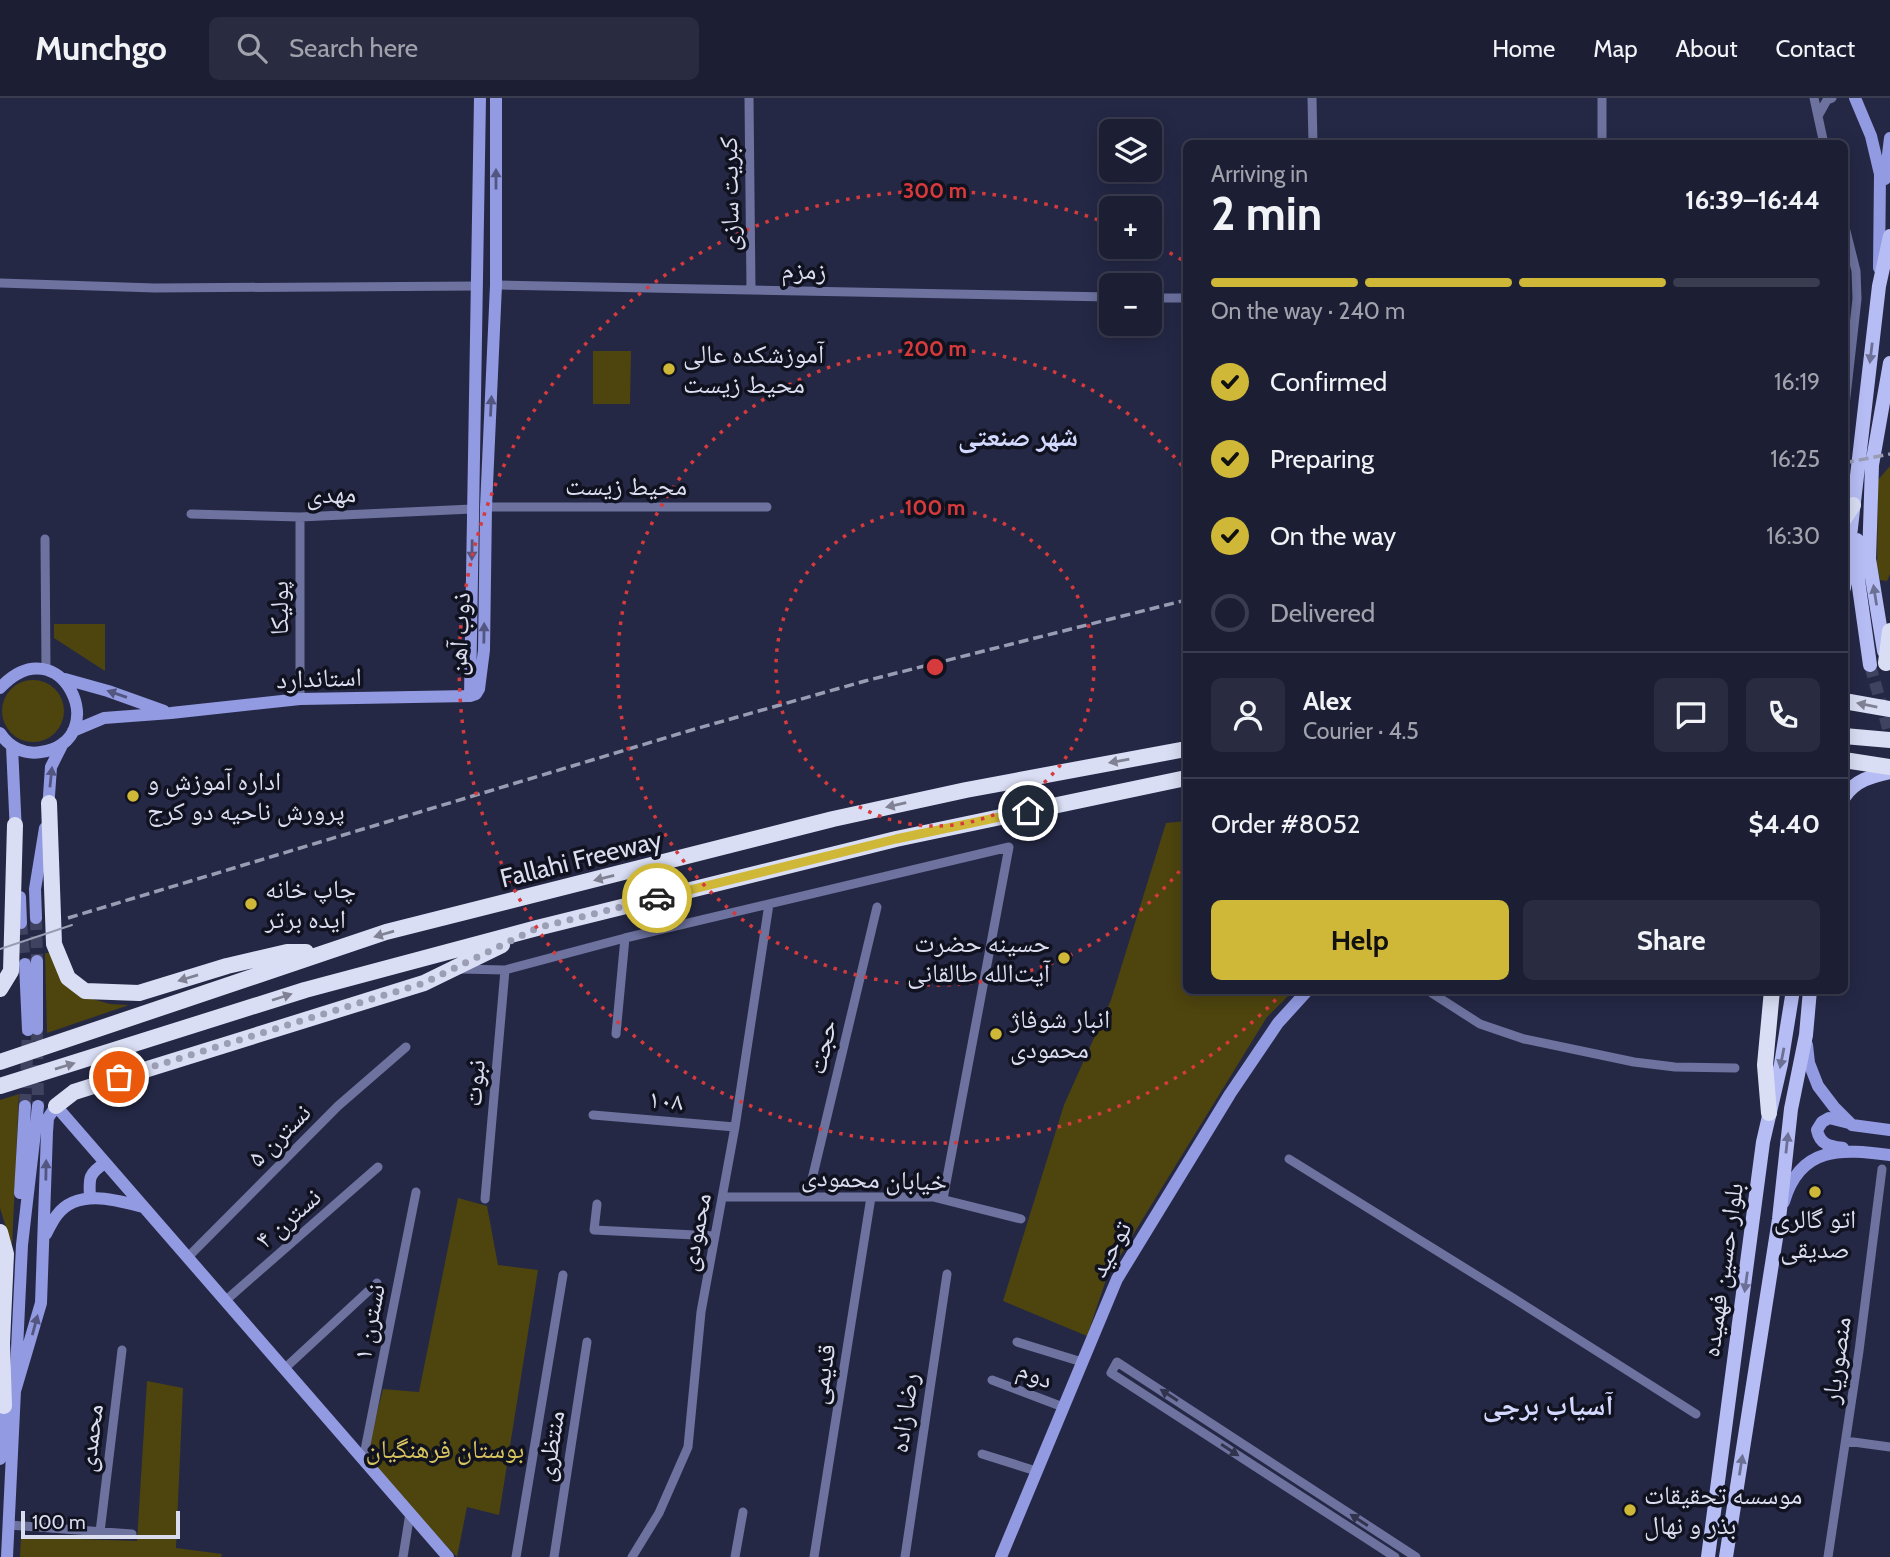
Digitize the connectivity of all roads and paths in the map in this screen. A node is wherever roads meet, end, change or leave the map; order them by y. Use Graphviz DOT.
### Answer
graph roads {
  1 [pos="480,98"];
  2 [pos="496,98"];
  3 [pos="749,98"];
  4 [pos="1312,98"];
  5 [pos="1602,98"];
  6 [pos="1814,98"];
  7 [pos="1832,98"];
  8 [pos="1855,101"];
  9 [pos="1818,116"];
  10 [pos="1890,138"];
  11 [pos="1312,140"];
  12 [pos="1602,140"];
  13 [pos="1823,140"];
  14 [pos="1881,206"];
  15 [pos="1890,236"];
  16 [pos="1848,239"];
  17 [pos="1856,271"];
  18 [pos="1848,274"];
  19 [pos="0,283"];
  20 [pos="496,285"];
  21 [pos="478,286"];
  22 [pos="1880,286"];
  23 [pos="751,290"];
  24 [pos="1099,297"];
  25 [pos="1162,298"];
  26 [pos="1183,298"];
  27 [pos="1890,363"];
  28 [pos="1848,383"];
  29 [pos="767,507"];
  30 [pos="479,508"];
  31 [pos="1849,512"];
  32 [pos="191,514"];
  33 [pos="300,517"];
  34 [pos="45,539"];
  35 [pos="1890,631"];
  36 [pos="1878,664"];
  37 [pos="46,670"];
  38 [pos="62,678"];
  39 [pos="5,680"];
  40 [pos="0,688"];
  41 [pos="470,696"];
  42 [pos="300,699"];
  43 [pos="1848,702"];
  44 [pos="1890,709"];
  45 [pos="171,713"];
  46 [pos="73,731"];
  47 [pos="1848,736"];
  48 [pos="4,739"];
  49 [pos="1890,740"];
  50 [pos="63,743"];
  51 [pos="1183,750"];
  52 [pos="1848,761"];
  53 [pos="1890,767"];
  54 [pos="1890,772"];
  55 [pos="1183,779"];
  56 [pos="1848,793"];
  57 [pos="49,803"];
  58 [pos="15,825"];
  59 [pos="769,904"];
  60 [pos="877,906"];
  61 [pos="36,918"];
  62 [pos="21,923"];
  63 [pos="537,928"];
  64 [pos="625,938"];
  65 [pos="326,951"];
  66 [pos="31,962"];
  67 [pos="453,969"];
  68 [pos="505,970"];
  69 [pos="0,989"];
  70 [pos="1304,994"];
  71 [pos="1433,994"];
  72 [pos="1772,994"];
  73 [pos="1792,994"];
  74 [pos="1810,994"];
  75 [pos="33,1029"];
  76 [pos="616,1034"];
  77 [pos="1806,1035"];
  78 [pos="406,1047"];
  79 [pos="0,1062"];
  80 [pos="1735,1068"];
  81 [pos="0,1086"];
  82 [pos="56,1107"];
  83 [pos="1769,1113"];
  84 [pos="593,1115"];
  85 [pos="1852,1125"];
  86 [pos="735,1126"];
  87 [pos="1890,1130"];
  88 [pos="1852,1150"];
  89 [pos="1890,1155"];
  90 [pos="1289,1159"];
  91 [pos="105,1163"];
  92 [pos="378,1167"];
  93 [pos="1882,1169"];
  94 [pos="416,1192"];
  95 [pos="808,1196"];
  96 [pos="723,1197"];
  97 [pos="872,1197"];
  98 [pos="90,1198"];
  99 [pos="485,1199"];
  100 [pos="943,1199"];
  101 [pos="597,1205"];
  102 [pos="144,1207"];
  103 [pos="1021,1219"];
  104 [pos="1779,1219"];
  105 [pos="0,1232"];
  106 [pos="44,1236"];
  107 [pos="715,1236"];
  108 [pos="187,1258"];
  109 [pos="563,1275"];
  110 [pos="947,1275"];
  111 [pos="377,1283"];
  112 [pos="225,1301"];
  113 [pos="587,1342"];
  114 [pos="1017,1342"];
  115 [pos="122,1350"];
  116 [pos="1082,1362"];
  117 [pos="284,1368"];
  118 [pos="992,1380"];
  119 [pos="15,1391"];
  120 [pos="4,1406"];
  121 [pos="1063,1407"];
  122 [pos="1696,1415"];
  123 [pos="1726,1421"];
  124 [pos="1748,1424"];
  125 [pos="1846,1441"];
  126 [pos="1890,1447"];
  127 [pos="982,1454"];
  128 [pos="0,1459"];
  129 [pos="363,1460"];
  130 [pos="1036,1471"];
  131 [pos="743,1512"];
  132 [pos="410,1513"];
  133 [pos="9,1525"];
  134 [pos="100,1532"];
  135 [pos="132,1534"];
  136 [pos="7,1557"];
  137 [pos="403,1557"];
  138 [pos="448,1557"];
  139 [pos="516,1557"];
  140 [pos="554,1557"];
  141 [pos="632,1557"];
  142 [pos="735,1557"];
  143 [pos="814,1557"];
  144 [pos="905,1557"];
  145 [pos="1001,1557"];
  146 [pos="1395,1557"];
  147 [pos="1416,1557"];
  148 [pos="1708,1557"];
  149 [pos="1726,1557"];
  150 [pos="1829,1557"];
  1 -- 21 [label="main road, ذوب آهن"];
  20 -- 2 [label="main road, ذوب آهن, one-way"];
  3 -- 23 [label="street, کبریت سازی"];
  4 -- 11 [label="street"];
  5 -- 12 [label="street"];
  6 -- 9 [label="street"];
  7 -- 9 [label="street"];
  8 -- 14 [label="main road"];
  9 -- 13 [label="street"];
  10 -- 14 [label="main road"];
  14 -- 22 [label="main road"];
  15 -- 22 [label="main road"];
  16 -- 17 [label="street"];
  17 -- 18 [label="street"];
  17 -- 28 [label="street"];
  19 -- 21 [label="street"];
  20 -- 23 [label="street, زمزم"];
  30 -- 20 [label="main road, ذوب آهن, one-way"];
  21 -- 30 [label="main road, ذوب آهن"];
  22 -- 31 [label="main road, one-way"];
  23 -- 24 [label="street, زمزم"];
  25 -- 26 [label="street"];
  36 -- 27 [label="main road, one-way"];
  29 -- 30 [label="street, محیط زیست"];
  30 -- 33 [label="street, مهدی"];
  30 -- 41 [label="main road, ذوب آهن"];
  31 -- 36 [label="main road"];
  32 -- 33 [label="street, مهدی"];
  33 -- 42 [label="street, پولیکا"];
  34 -- 37 [label="street"];
  35 -- 36 [label="highway"];
  37 -- 38 [label="main road, استاندارد"];
  37 -- 39 [label="main road"];
  45 -- 38 [label="main road, استاندارد, one-way"];
  38 -- 46 [label="main road"];
  39 -- 40 [label="main road"];
  41 -- 42 [label="main road, استاندارد"];
  42 -- 45 [label="main road, استاندارد"];
  44 -- 43 [label="highway, one-way"];
  45 -- 46 [label="main road, استاندارد"];
  46 -- 50 [label="main road"];
  47 -- 49 [label="highway"];
  48 -- 50 [label="main road"];
  48 -- 58 [label="main road"];
  57 -- 50 [label="main road, one-way"];
  51 -- 65 [label="highway, Fallahi Freeway, one-way"];
  52 -- 53 [label="highway"];
  54 -- 56 [label="main road"];
  55 -- 63 [label="highway"];
  57 -- 61 [label="main road"];
  65 -- 57 [label="highway, one-way"];
  58 -- 62 [label="main road"];
  58 -- 69 [label="highway"];
  59 -- 64 [label="street"];
  59 -- 86 [label="street, محمودی"];
  59 -- 100 [label="street"];
  60 -- 95 [label="street, حجت"];
  63 -- 67 [label="highway"];
  81 -- 63 [label="highway, one-way"];
  64 -- 68 [label="street"];
  64 -- 76 [label="street"];
  65 -- 79 [label="highway, Fallahi Freeway"];
  66 -- 75 [label="main road"];
  67 -- 68 [label="street"];
  67 -- 82 [label="highway"];
  68 -- 99 [label="street, نبوت"];
  70 -- 116 [label="main road, توحید"];
  71 -- 80 [label="street"];
  72 -- 83 [label="highway"];
  73 -- 83 [label="main road, بلوار حسین فهمیده, one-way"];
  74 -- 77 [label="main road, بلوار حسین فهمیده"];
  77 -- 85 [label="main road"];
  104 -- 77 [label="main road, بلوار حسین فهمیده, one-way"];
  78 -- 108 [label="street, نسترن ۵"];
  82 -- 91 [label="main road"];
  106 -- 82 [label="main road, one-way"];
  83 -- 123 [label="main road, بلوار حسین فهمیده, one-way"];
  84 -- 86 [label="street, ۱۰۸"];
  85 -- 87 [label="main road"];
  85 -- 88 [label="main road"];
  86 -- 96 [label="street, محمودی"];
  88 -- 89 [label="main road"];
  88 -- 104 [label="main road"];
  90 -- 122 [label="street"];
  91 -- 98 [label="main road"];
  91 -- 102 [label="main road"];
  92 -- 112 [label="street, نسترن ۴"];
  93 -- 125 [label="street, منصوریار"];
  94 -- 129 [label="street, نسترن ۱"];
  95 -- 96 [label="street, خیابان محمودی"];
  95 -- 97 [label="street, خیابان محمودی"];
  96 -- 107 [label="street, محمودی"];
  97 -- 100 [label="street, خیابان محمودی"];
  97 -- 143 [label="street, قدیمی"];
  98 -- 102 [label="main road"];
  98 -- 106 [label="main road"];
  100 -- 103 [label="street, خیابان محمودی"];
  101 -- 107 [label="street"];
  102 -- 108 [label="main road"];
  104 -- 124 [label="main road, بلوار حسین فهمیده"];
  105 -- 120 [label="highway"];
  119 -- 106 [label="main road, one-way"];
  107 -- 141 [label="street, محمودی"];
  108 -- 112 [label="main road"];
  109 -- 139 [label="street"];
  110 -- 144 [label="street, رضا زاده"];
  111 -- 117 [label="street"];
  112 -- 117 [label="main road"];
  113 -- 140 [label="street, منتظری"];
  114 -- 116 [label="street"];
  115 -- 134 [label="street, محمدی"];
  116 -- 121 [label="main road, توحید"];
  117 -- 129 [label="main road"];
  118 -- 121 [label="street, دوم"];
  119 -- 120 [label="main road"];
  119 -- 133 [label="main road"];
  120 -- 128 [label="main road"];
  121 -- 130 [label="main road, توحید"];
  123 -- 124 [label="main road"];
  123 -- 148 [label="main road, بلوار حسین فهمیده"];
  149 -- 124 [label="main road, بلوار حسین فهمیده, one-way"];
  125 -- 126 [label="street"];
  125 -- 150 [label="street, منصوریار"];
  127 -- 130 [label="street"];
  129 -- 132 [label="main road"];
  130 -- 145 [label="main road, توحید"];
  131 -- 142 [label="street"];
  132 -- 137 [label="street"];
  132 -- 138 [label="main road"];
  133 -- 134 [label="street"];
  133 -- 136 [label="main road"];
  134 -- 135 [label="street"];
  147 -- 146 [label="street, one-way"];
}
